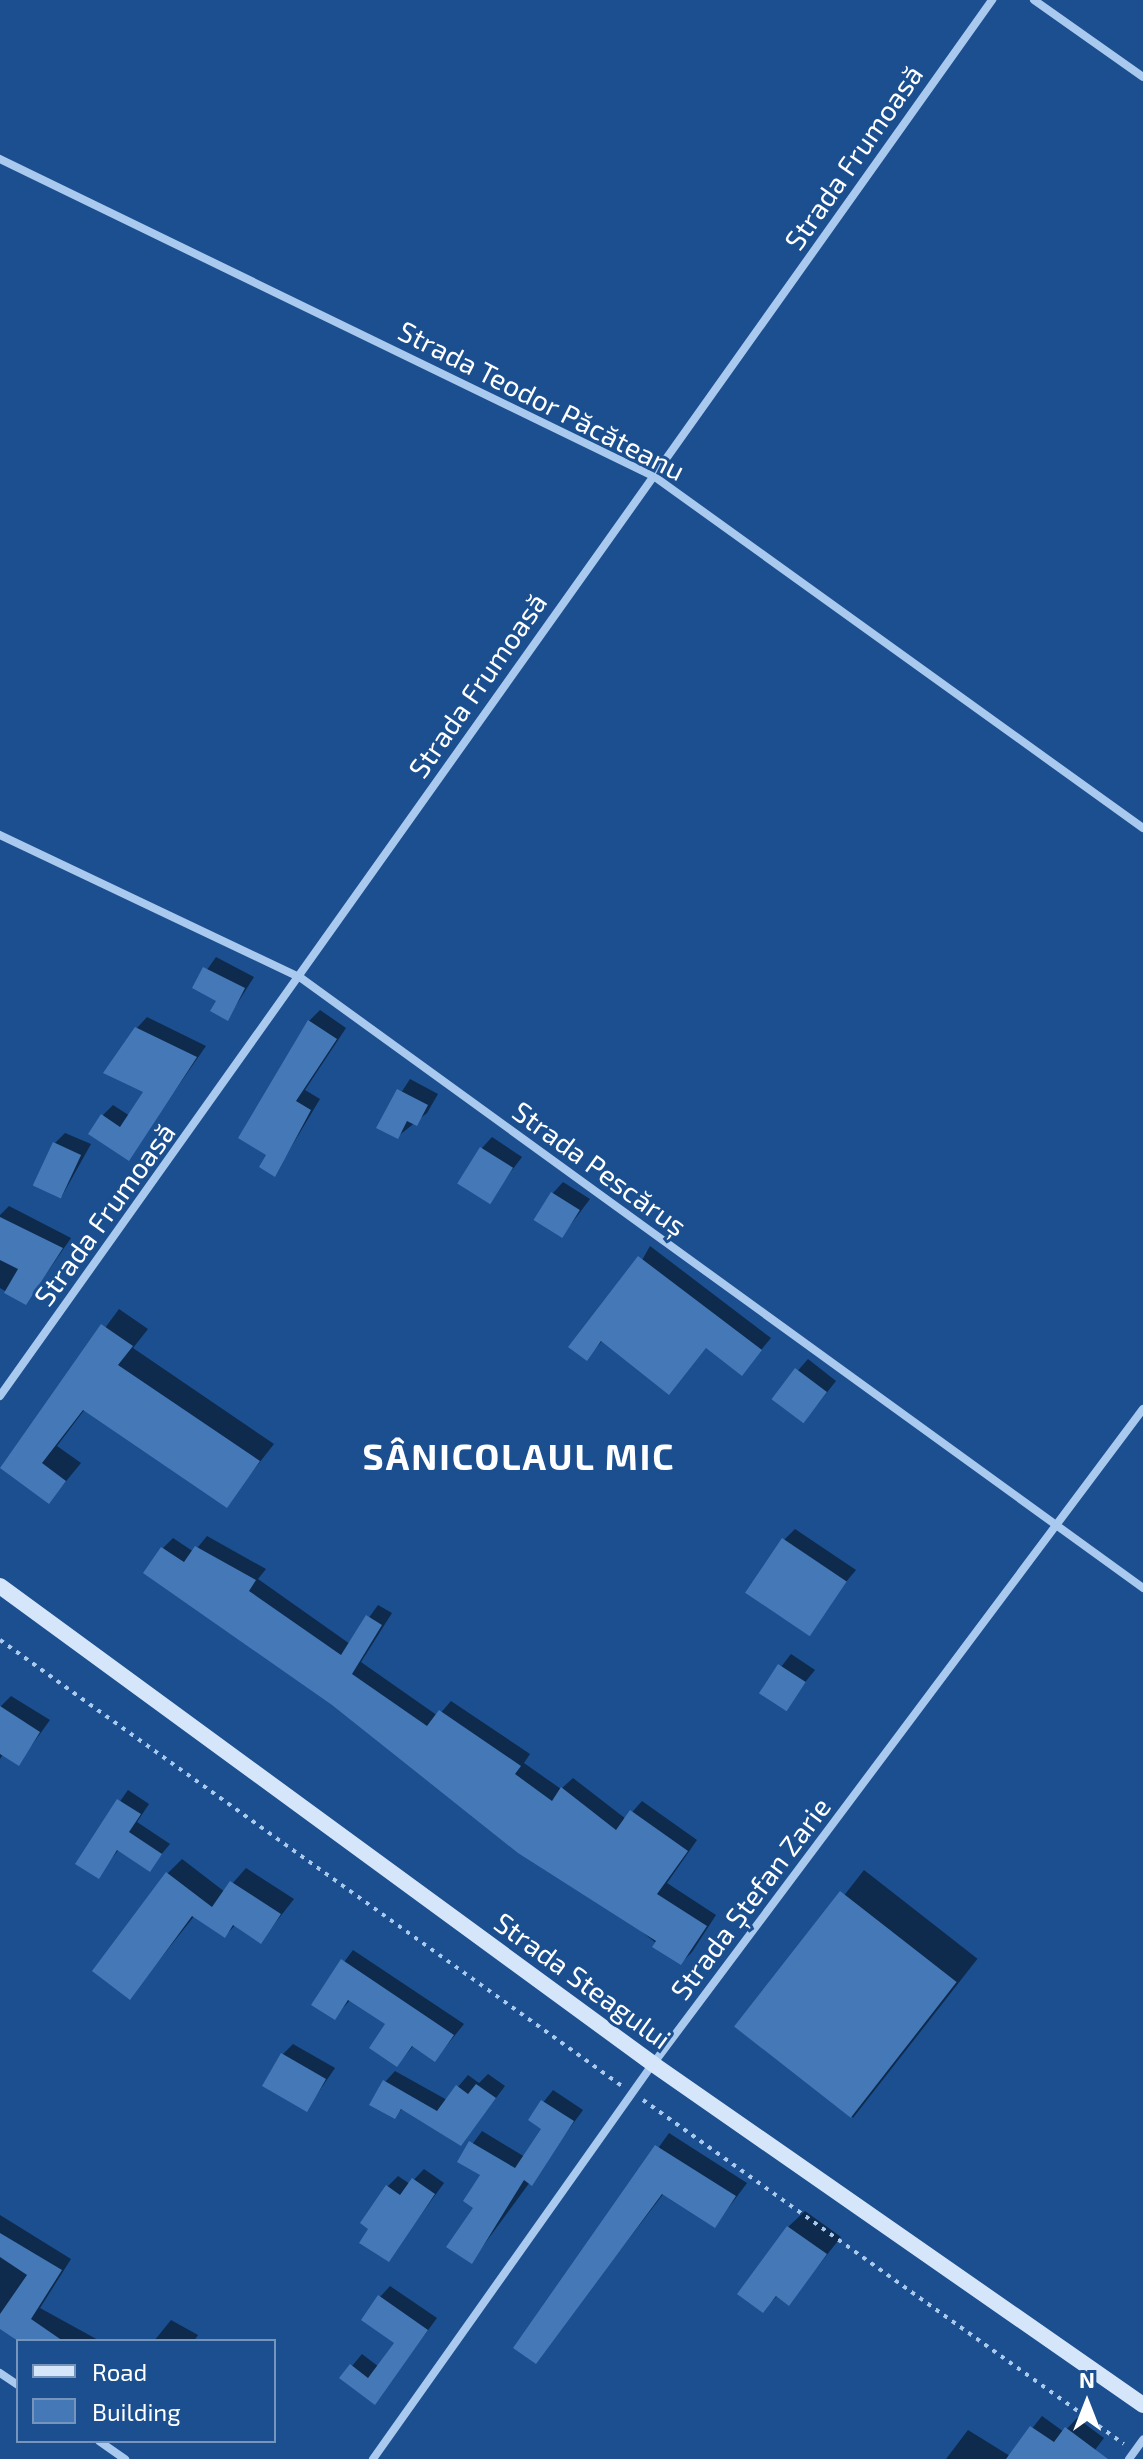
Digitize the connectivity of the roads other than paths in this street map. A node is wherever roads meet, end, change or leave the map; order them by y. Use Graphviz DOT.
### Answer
graph roads {
  1 [pos="992,0"];
  2 [pos="1034,0"];
  3 [pos="1143,77"];
  4 [pos="0,159"];
  5 [pos="655,477"];
  6 [pos="1143,828"];
  7 [pos="0,835"];
  8 [pos="301,978"];
  9 [pos="0,1396"];
  10 [pos="1143,1409"];
  11 [pos="1058,1528"];
  12 [pos="0,1586"];
  13 [pos="1143,1588"];
  14 [pos="653,2064"];
  15 [pos="1143,2405"];
  16 [pos="1143,2440"];
  17 [pos="102,2443"];
  18 [pos="1132,2455"];
  19 [pos="125,2459"];
  20 [pos="373,2459"];
  1 -- 5 [label="street, Strada Frumoasă"];
  2 -- 3 [label="street"];
  4 -- 5 [label="street, Strada Teodor Păcăteanu"];
  5 -- 6 [label="street, Strada Teodor Păcăteanu"];
  5 -- 8 [label="street, Strada Frumoasă"];
  7 -- 8 [label="street, Strada Pescăruș"];
  8 -- 9 [label="street, Strada Frumoasă"];
  8 -- 11 [label="street, Strada Pescăruș"];
  10 -- 11 [label="street, Strada Ștefan Zarie"];
  11 -- 13 [label="street, Strada Pescăruș"];
  11 -- 14 [label="street, Strada Ștefan Zarie"];
  12 -- 14 [label="main road, Strada Steagului"];
  14 -- 15 [label="main road, Strada Steagului"];
  14 -- 20 [label="street, Strada Ștefan Zarie"];
  16 -- 18 [label="street"];
  17 -- 19 [label="street"];
}
